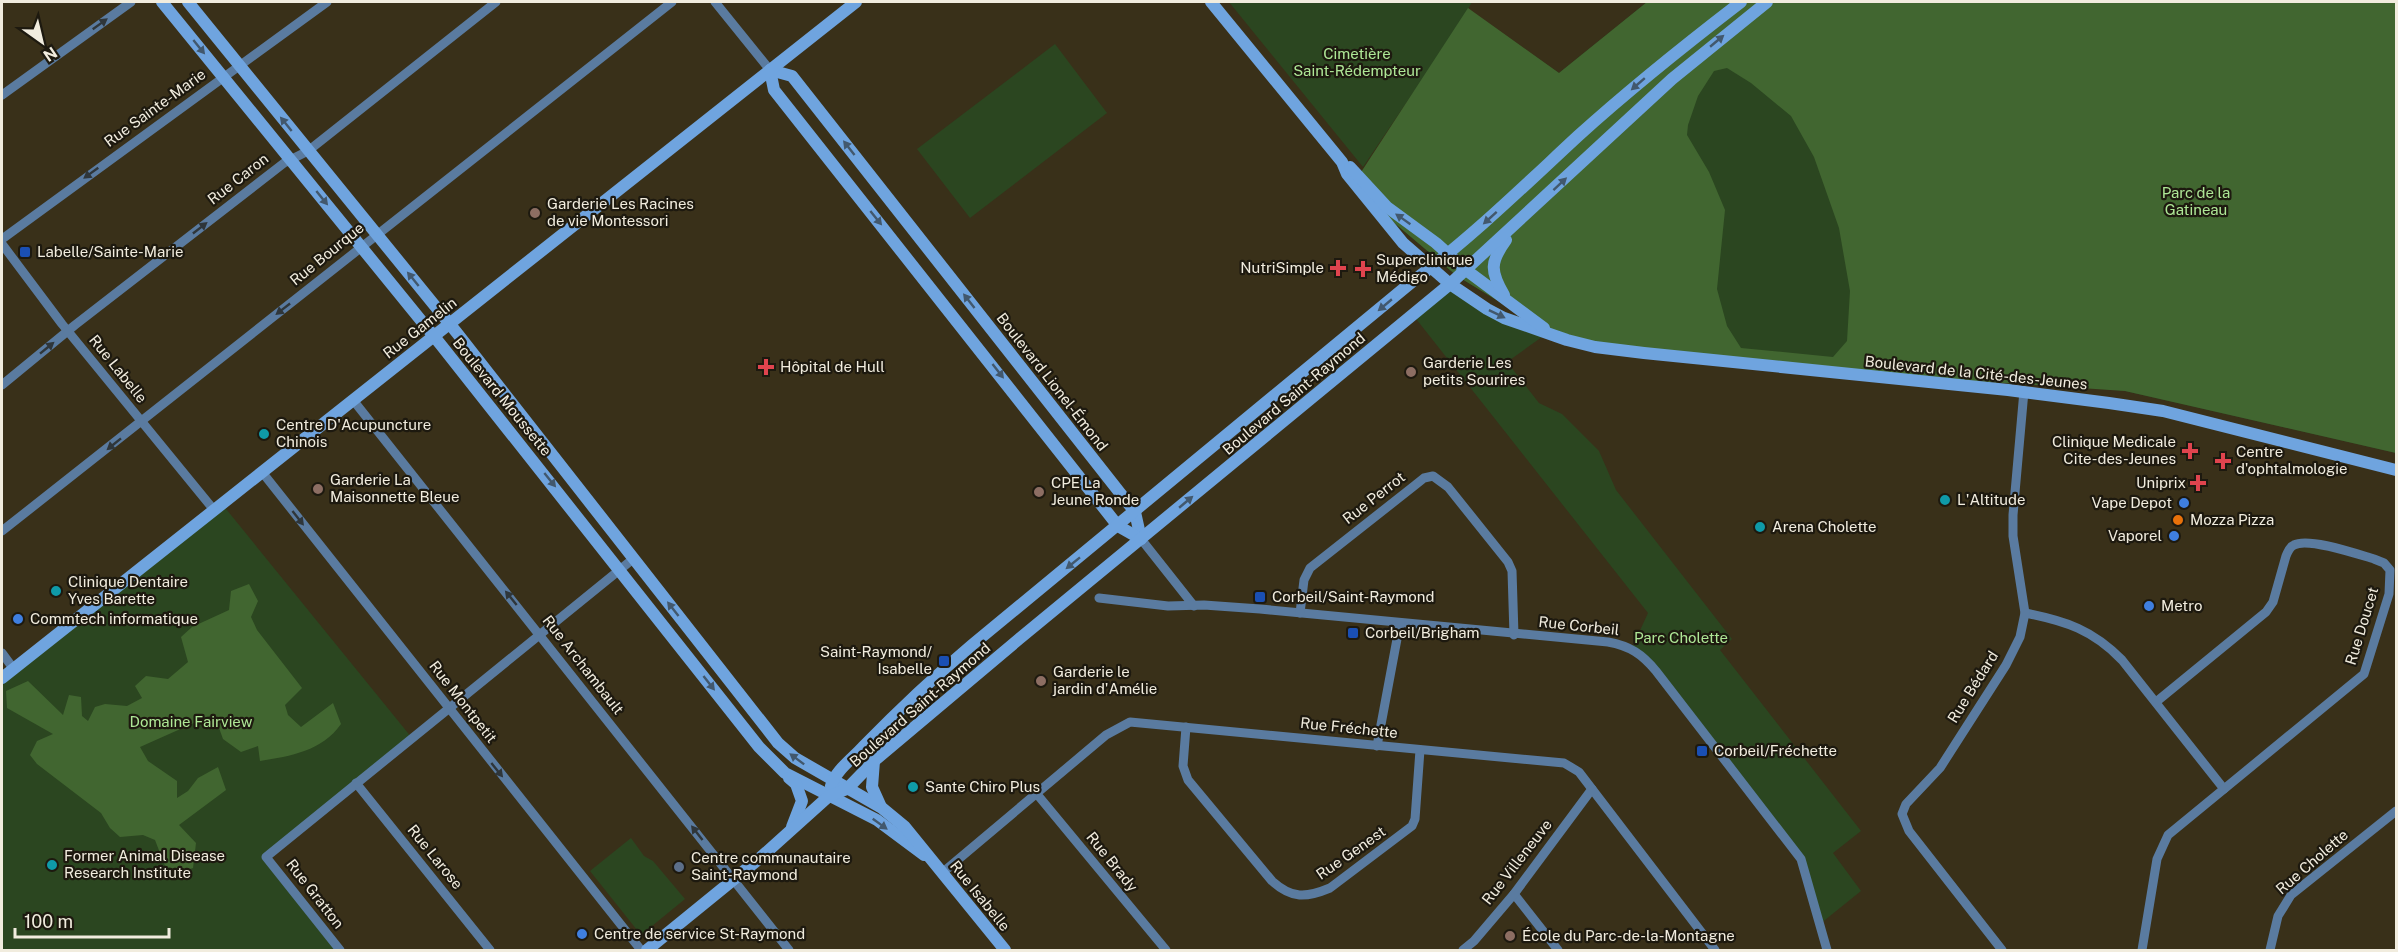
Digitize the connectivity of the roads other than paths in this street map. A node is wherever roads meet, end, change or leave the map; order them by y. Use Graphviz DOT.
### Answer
graph roads {
  1 [pos="131,2"];
  2 [pos="162,2"];
  3 [pos="188,2"];
  4 [pos="327,2"];
  5 [pos="496,2"];
  6 [pos="672,2"];
  7 [pos="715,2"];
  8 [pos="856,2"];
  9 [pos="1211,2"];
  10 [pos="1741,2"];
  11 [pos="1767,2"];
  12 [pos="239,65"];
  13 [pos="770,70"];
  14 [pos="223,76"];
  15 [pos="2,96"];
  16 [pos="308,151"];
  17 [pos="289,159"];
  18 [pos="1342,162"];
  19 [pos="1518,224"];
  20 [pos="377,234"];
  21 [pos="2,239"];
  22 [pos="2,244"];
  23 [pos="361,246"];
  24 [pos="1448,255"];
  25 [pos="1430,268"];
  26 [pos="1466,270"];
  27 [pos="1450,284"];
  28 [pos="1506,298"];
  29 [pos="450,324"];
  30 [pos="68,331"];
  31 [pos="1549,332"];
  32 [pos="434,336"];
  33 [pos="2,385"];
  34 [pos="2024,391"];
  35 [pos="353,400"];
  36 [pos="142,422"];
  37 [pos="2397,470"];
  38 [pos="262,472"];
  39 [pos="214,510"];
  40 [pos="1135,512"];
  41 [pos="1118,526"];
  42 [pos="2,531"];
  43 [pos="1141,539"];
  44 [pos="633,559"];
  45 [pos="620,569"];
  46 [pos="2393,595"];
  47 [pos="1099,598"];
  48 [pos="1194,606"];
  49 [pos="1300,613"];
  50 [pos="2025,613"];
  51 [pos="1400,624"];
  52 [pos="540,635"];
  53 [pos="1514,635"];
  54 [pos="2,653"];
  55 [pos="13,668"];
  56 [pos="2,678"];
  57 [pos="2156,702"];
  58 [pos="448,709"];
  59 [pos="1186,727"];
  60 [pos="1377,746"];
  61 [pos="1420,750"];
  62 [pos="874,761"];
  63 [pos="785,774"];
  64 [pos="833,780"];
  65 [pos="356,783"];
  66 [pos="847,789"];
  67 [pos="1592,789"];
  68 [pos="2224,789"];
  69 [pos="1036,793"];
  70 [pos="829,796"];
  71 [pos="882,808"];
  72 [pos="2397,811"];
  73 [pos="790,830"];
  74 [pos="932,861"];
  75 [pos="942,873"];
  76 [pos="734,879"];
  77 [pos="1514,894"];
  78 [pos="340,951"];
  79 [pos="490,951"];
  80 [pos="641,951"];
  81 [pos="647,951"];
  82 [pos="789,951"];
  83 [pos="1005,951"];
  84 [pos="1166,951"];
  85 [pos="1463,951"];
  86 [pos="1558,951"];
  87 [pos="1715,951"];
  88 [pos="1827,951"];
  89 [pos="2002,951"];
  90 [pos="2142,951"];
  91 [pos="2270,951"];
  15 -- 1 [label="street, one-way"];
  2 -- 14 [label="street, Boulevard Moussette, one-way"];
  3 -- 12 [label="street, Boulevard Moussette"];
  4 -- 12 [label="street, Rue Sainte-Marie"];
  5 -- 16 [label="street, Rue Caron"];
  6 -- 20 [label="street, Rue Bourque"];
  7 -- 13 [label="street, Boulevard Lionel-Émond"];
  8 -- 13 [label="street, Rue Gamelin"];
  9 -- 18 [label="street, Boulevard de la Cité-des-Jeunes"];
  10 -- 24 [label="street, Boulevard Saint-Raymond, one-way"];
  19 -- 11 [label="street, Boulevard Saint-Raymond, one-way"];
  12 -- 14 [label="street, Rue Sainte-Marie"];
  16 -- 12 [label="street, Boulevard Moussette, one-way"];
  13 -- 29 [label="street, Rue Gamelin"];
  40 -- 13 [label="street, Boulevard Lionel-Émond, one-way"];
  13 -- 41 [label="street, Boulevard Lionel-Émond, one-way"];
  14 -- 17 [label="street, Boulevard Moussette"];
  14 -- 21 [label="street, Rue Sainte-Marie, one-way"];
  16 -- 17 [label="street, Rue Caron"];
  16 -- 20 [label="street, Boulevard Moussette"];
  17 -- 23 [label="street, Boulevard Moussette, one-way"];
  30 -- 17 [label="street, Rue Caron, one-way"];
  24 -- 18 [label="street, Boulevard de la Cité-des-Jeunes, one-way"];
  18 -- 25 [label="street, Boulevard de la Cité-des-Jeunes"];
  19 -- 26 [label="street, Boulevard Saint-Raymond"];
  19 -- 28 [label="street"];
  20 -- 23 [label="street, Rue Bourque"];
  29 -- 20 [label="street, Boulevard Moussette, one-way"];
  22 -- 30 [label="street, Rue Labelle"];
  23 -- 32 [label="street, Boulevard Moussette"];
  23 -- 36 [label="street, Rue Bourque, one-way"];
  24 -- 25 [label="street, Boulevard Saint-Raymond"];
  24 -- 26 [label="street, Boulevard de la Cité-des-Jeunes"];
  25 -- 27 [label="street, Boulevard de la Cité-des-Jeunes"];
  25 -- 40 [label="street, Boulevard Saint-Raymond, one-way"];
  26 -- 27 [label="street, Boulevard Saint-Raymond"];
  26 -- 28 [label="street, Boulevard de la Cité-des-Jeunes"];
  27 -- 31 [label="street, Boulevard de la Cité-des-Jeunes, one-way"];
  43 -- 27 [label="street, Boulevard Saint-Raymond, one-way"];
  28 -- 31 [label="street, Boulevard de la Cité-des-Jeunes"];
  29 -- 32 [label="street, Rue Gamelin"];
  29 -- 44 [label="street, Boulevard Moussette"];
  33 -- 30 [label="street, Rue Caron, one-way"];
  30 -- 36 [label="street, Rue Labelle"];
  31 -- 34 [label="street, Boulevard de la Cité-des-Jeunes"];
  32 -- 35 [label="street, Rue Gamelin"];
  32 -- 45 [label="street, Boulevard Moussette, one-way"];
  34 -- 37 [label="street, Boulevard de la Cité-des-Jeunes"];
  34 -- 50 [label="street, Rue Bédard"];
  35 -- 38 [label="street, Rue Gamelin"];
  52 -- 35 [label="street, Rue Archambault, one-way"];
  36 -- 39 [label="street, Rue Labelle"];
  36 -- 42 [label="street, Rue Bourque, one-way"];
  38 -- 39 [label="street, Rue Gamelin"];
  38 -- 58 [label="street, Rue Montpetit, one-way"];
  39 -- 55 [label="street, Rue Gamelin"];
  40 -- 41 [label="street, Boulevard Saint-Raymond"];
  40 -- 43 [label="street, Boulevard Lionel-Émond"];
  41 -- 43 [label="street, Boulevard Lionel-Émond"];
  41 -- 64 [label="street, Boulevard Saint-Raymond, one-way"];
  43 -- 48 [label="street"];
  43 -- 62 [label="street, Boulevard Saint-Raymond"];
  44 -- 45 [label="street"];
  64 -- 44 [label="street, Boulevard Moussette, one-way"];
  45 -- 52 [label="street"];
  45 -- 63 [label="street, Boulevard Moussette, one-way"];
  46 -- 57 [label="street, Rue Doucet"];
  46 -- 68 [label="street, Rue Doucet"];
  47 -- 48 [label="street, Rue Corbeil"];
  48 -- 49 [label="street, Rue Corbeil"];
  49 -- 51 [label="street, Rue Corbeil"];
  49 -- 53 [label="street, Rue Perrot"];
  50 -- 57 [label="street"];
  50 -- 89 [label="street, Rue Bédard"];
  51 -- 53 [label="street, Rue Corbeil"];
  51 -- 60 [label="street"];
  52 -- 58 [label="street"];
  76 -- 52 [label="street, Rue Archambault, one-way"];
  53 -- 88 [label="street, Rue Corbeil"];
  54 -- 55 [label="street"];
  55 -- 56 [label="street, Rue Gamelin"];
  57 -- 68 [label="street"];
  58 -- 65 [label="street"];
  58 -- 80 [label="street, Rue Montpetit, one-way"];
  59 -- 60 [label="street, Rue Fréchette"];
  59 -- 61 [label="street, Rue Genest"];
  59 -- 69 [label="street, Rue Fréchette"];
  60 -- 61 [label="street, Rue Fréchette"];
  61 -- 67 [label="street, Rue Fréchette"];
  62 -- 66 [label="street, Boulevard Saint-Raymond"];
  62 -- 71 [label="street"];
  63 -- 70 [label="street, Boulevard Moussette"];
  63 -- 73 [label="street"];
  64 -- 66 [label="street, Boulevard Moussette"];
  64 -- 70 [label="street, Boulevard Saint-Raymond"];
  65 -- 78 [label="street, Rue Gratton"];
  65 -- 79 [label="street, Rue Larose"];
  66 -- 70 [label="street, Boulevard Saint-Raymond"];
  66 -- 71 [label="street, Rue Isabelle"];
  67 -- 77 [label="street, Rue Villeneuve"];
  67 -- 87 [label="street, Rue Fréchette"];
  68 -- 90 [label="street, Rue Doucet"];
  69 -- 75 [label="street, Rue Fréchette"];
  69 -- 84 [label="street, Rue Brady"];
  70 -- 73 [label="street, Boulevard Saint-Raymond"];
  70 -- 74 [label="street, Rue Isabelle, one-way"];
  71 -- 74 [label="street, Rue Isabelle"];
  72 -- 91 [label="street, Rue Cholette"];
  73 -- 76 [label="street, Boulevard Saint-Raymond"];
  74 -- 75 [label="street, Rue Isabelle"];
  75 -- 83 [label="street, Rue Isabelle"];
  76 -- 81 [label="street, Boulevard Saint-Raymond"];
  76 -- 82 [label="street, Rue Archambault"];
  77 -- 85 [label="street, Rue Villeneuve"];
  77 -- 86 [label="street"];
}
